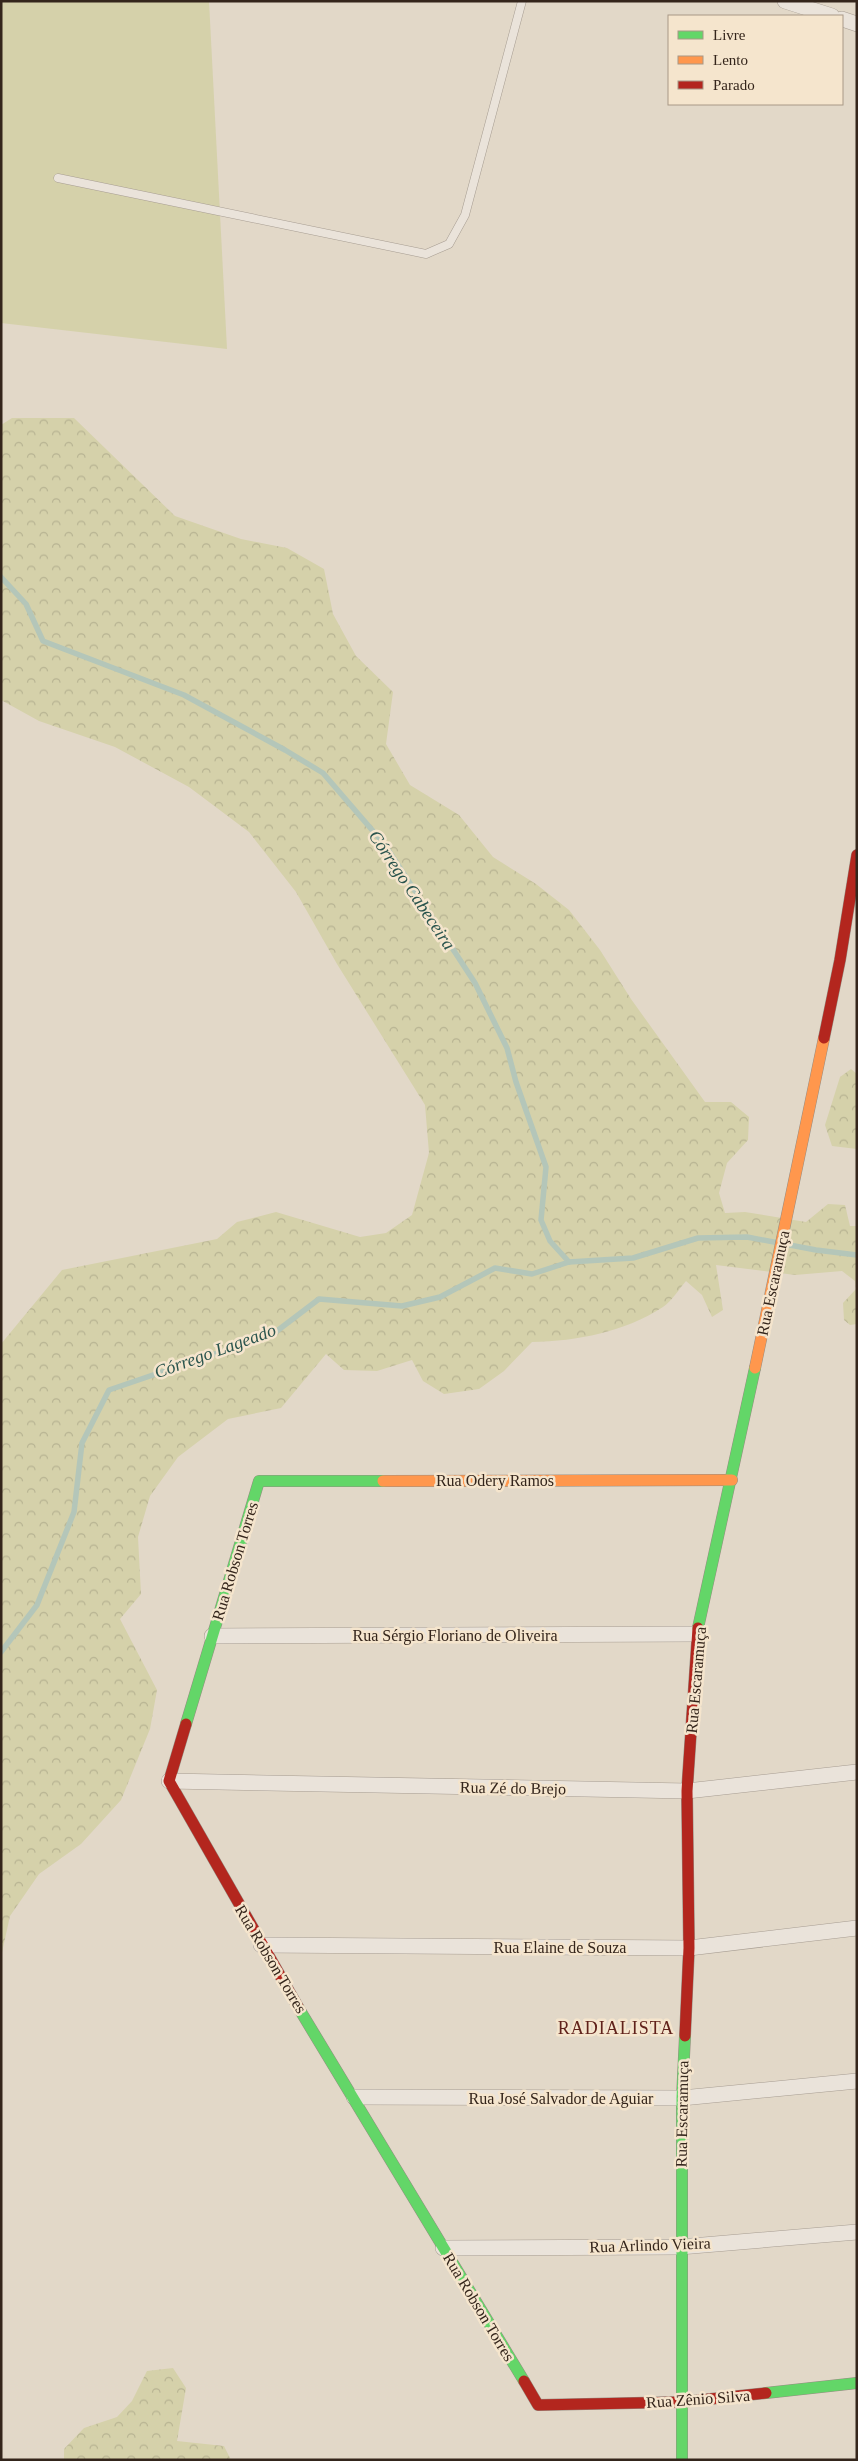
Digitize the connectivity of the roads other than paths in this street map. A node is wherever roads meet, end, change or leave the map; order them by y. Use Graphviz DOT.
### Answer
graph roads {
  1 [pos="522,1"];
  2 [pos="785,1"];
  3 [pos="829,15"];
  4 [pos="843,19"];
  5 [pos="857,24"];
  6 [pos="58,178"];
  7 [pos="857,855"];
  8 [pos="259,1480"];
  9 [pos="732,1480"];
  10 [pos="697,1634"];
  11 [pos="212,1636"];
  12 [pos="857,1772"];
  13 [pos="169,1781"];
  14 [pos="687,1791"];
  15 [pos="857,1928"];
  16 [pos="261,1945"];
  17 [pos="689,1948"];
  18 [pos="857,2081"];
  19 [pos="354,2097"];
  20 [pos="682,2098"];
  21 [pos="857,2232"];
  22 [pos="680,2247"];
  23 [pos="443,2248"];
  24 [pos="857,2382"];
  25 [pos="682,2402"];
  26 [pos="538,2405"];
  27 [pos="682,2460"];
  1 -- 6 [label="lane"];
  2 -- 3 [label="street"];
  4 -- 5 [label="street"];
  7 -- 9 [label="street, Rua Escaramuça"];
  8 -- 9 [label="street, Rua Odery Ramos"];
  8 -- 11 [label="street, Rua Robson Torres"];
  9 -- 10 [label="street, Rua Escaramuça"];
  10 -- 11 [label="street, Rua Sérgio Floriano de Oliveira"];
  10 -- 14 [label="street, Rua Escaramuça"];
  11 -- 13 [label="street, Rua Robson Torres"];
  12 -- 14 [label="street, Rua Zé do Brejo"];
  13 -- 14 [label="street, Rua Zé do Brejo"];
  13 -- 16 [label="street, Rua Robson Torres"];
  14 -- 17 [label="street, Rua Escaramuça"];
  15 -- 17 [label="street, Rua Elaine de Souza"];
  16 -- 17 [label="street, Rua Elaine de Souza"];
  16 -- 19 [label="street, Rua Robson Torres"];
  17 -- 20 [label="street, Rua Escaramuça"];
  18 -- 20 [label="street, Rua José Salvador de Aguiar"];
  19 -- 20 [label="street, Rua José Salvador de Aguiar"];
  19 -- 23 [label="street, Rua Robson Torres"];
  20 -- 22 [label="street, Rua Escaramuça"];
  21 -- 22 [label="street, Rua Arlindo Vieira"];
  22 -- 23 [label="street, Rua Arlindo Vieira"];
  22 -- 25 [label="street, Rua Escaramuça"];
  23 -- 26 [label="street, Rua Robson Torres"];
  24 -- 25 [label="street, Rua Zênio Silva"];
  25 -- 26 [label="street, Rua Zênio Silva"];
  25 -- 27 [label="street, Rua Escaramuça"];
}
